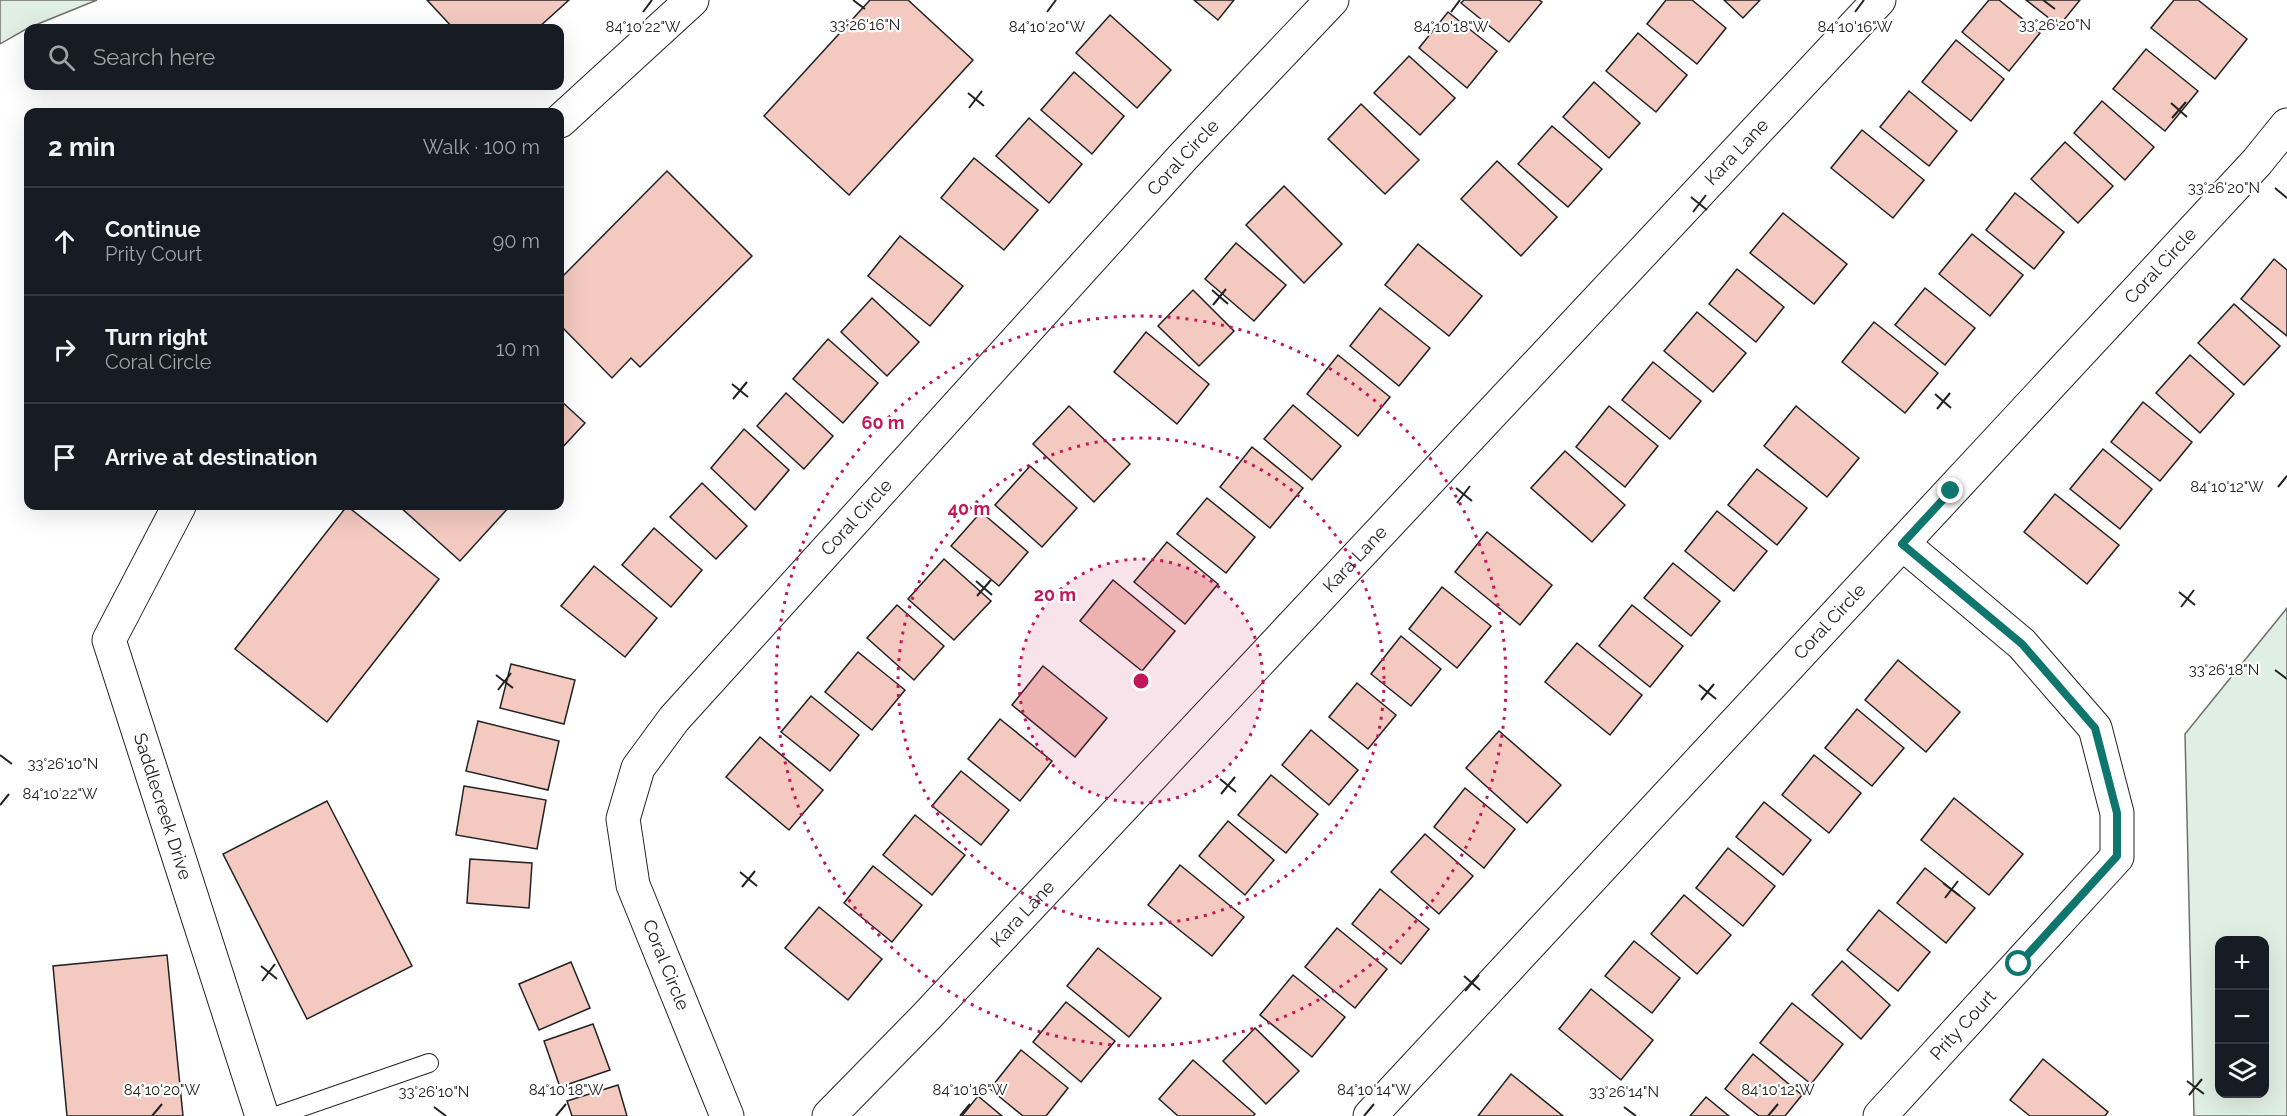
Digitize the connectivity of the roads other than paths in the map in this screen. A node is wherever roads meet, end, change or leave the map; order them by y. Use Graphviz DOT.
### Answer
graph roads {
  1 [pos="692,0"];
  2 [pos="1332,0"];
  3 [pos="1879,0"];
  4 [pos="564,118"];
  5 [pos="2287,125"];
  6 [pos="177,510"];
  7 [pos="1902,544"];
  8 [pos="429,1063"];
  9 [pos="262,1116"];
  10 [pos="276,1116"];
  11 [pos="727,1116"];
  12 [pos="829,1116"];
  13 [pos="1370,1116"];
  14 [pos="1880,1116"];
  1 -- 4 [label="street"];
  2 -- 11 [label="street, Coral Circle"];
  3 -- 12 [label="street, Kara Lane"];
  5 -- 7 [label="street, Coral Circle"];
  6 -- 9 [label="street, Saddlecreek Drive"];
  7 -- 13 [label="street, Coral Circle"];
  7 -- 14 [label="street, Prity Court"];
  8 -- 10 [label="lane"];
}
